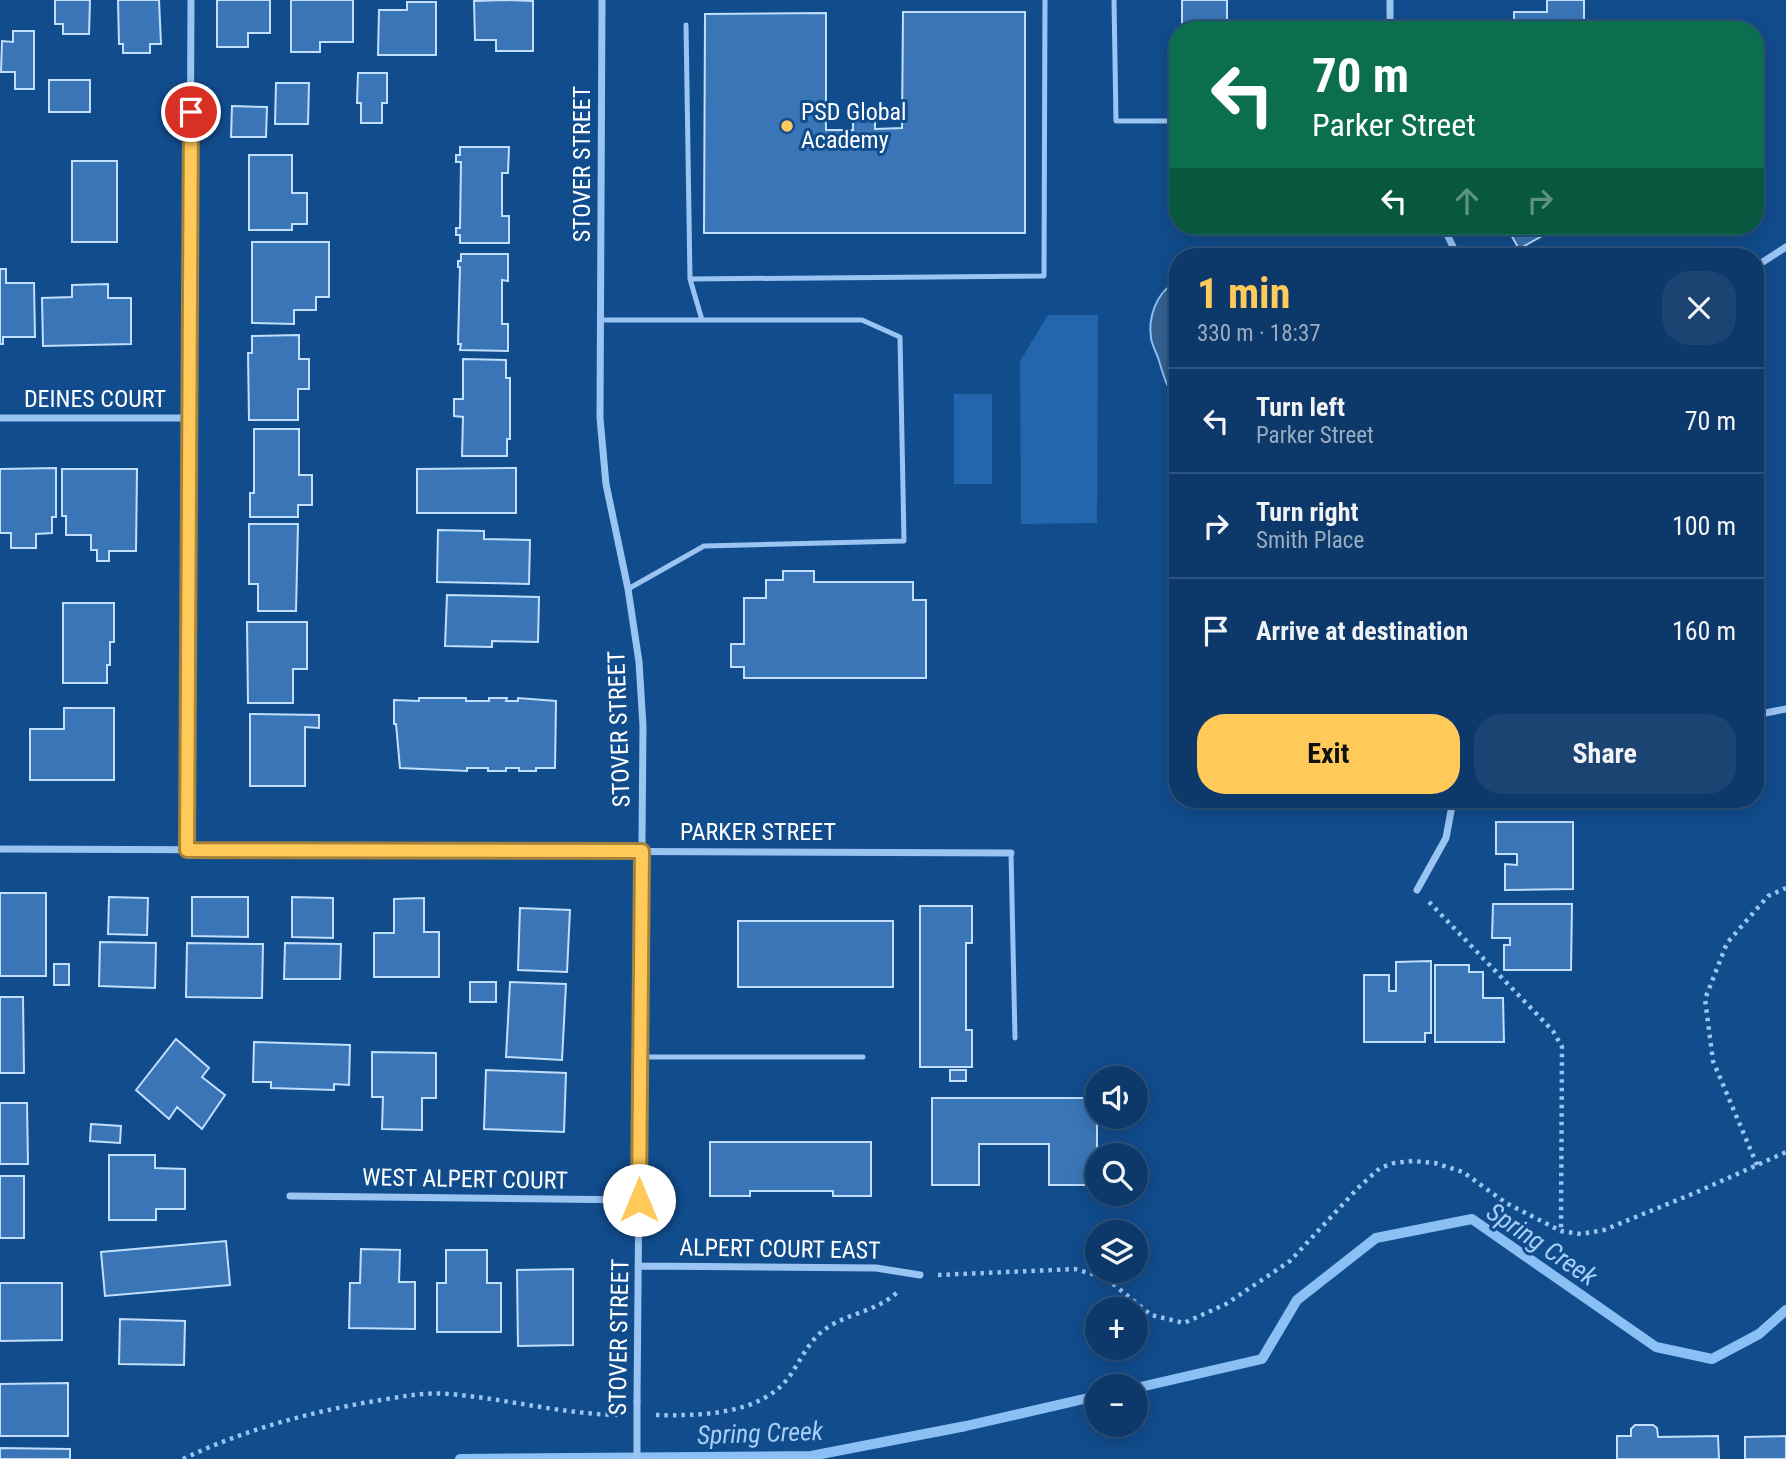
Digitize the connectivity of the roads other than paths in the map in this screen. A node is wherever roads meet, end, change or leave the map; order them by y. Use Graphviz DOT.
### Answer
graph roads {
  1 [pos="191,0"];
  2 [pos="602,0"];
  3 [pos="1045,0"];
  4 [pos="1114,0"];
  5 [pos="1390,0"];
  6 [pos="1390,21"];
  7 [pos="686,25"];
  8 [pos="1169,121"];
  9 [pos="1786,247"];
  10 [pos="1764,261"];
  11 [pos="690,279"];
  12 [pos="600,320"];
  13 [pos="702,320"];
  14 [pos="0,418"];
  15 [pos="189,418"];
  16 [pos="628,589"];
  17 [pos="1786,709"];
  18 [pos="1764,713"];
  19 [pos="1452,808"];
  20 [pos="0,849"];
  21 [pos="187,850"];
  22 [pos="642,851"];
  23 [pos="1011,853"];
  24 [pos="1418,890"];
  25 [pos="1015,1038"];
  26 [pos="640,1057"];
  27 [pos="863,1057"];
  28 [pos="290,1196"];
  29 [pos="639,1200"];
  30 [pos="639,1266"];
  31 [pos="920,1275"];
  32 [pos="637,1459"];
  1 -- 15 [label="street"];
  2 -- 12 [label="street, STOVER STREET"];
  3 -- 11 [label="lane"];
  4 -- 8 [label="lane"];
  5 -- 6 [label="street"];
  7 -- 11 [label="lane"];
  9 -- 10 [label="street"];
  11 -- 13 [label="lane"];
  12 -- 13 [label="lane"];
  12 -- 16 [label="street, STOVER STREET"];
  13 -- 16 [label="lane"];
  14 -- 15 [label="street, DEINES COURT"];
  15 -- 21 [label="street"];
  16 -- 22 [label="street, STOVER STREET"];
  17 -- 18 [label="street"];
  19 -- 24 [label="street"];
  20 -- 21 [label="street, PARKER STREET"];
  21 -- 22 [label="street, PARKER STREET"];
  22 -- 23 [label="street, PARKER STREET"];
  22 -- 26 [label="street, STOVER STREET"];
  23 -- 25 [label="lane"];
  26 -- 27 [label="lane"];
  26 -- 29 [label="street, STOVER STREET"];
  28 -- 29 [label="street, WEST ALPERT COURT"];
  29 -- 30 [label="street, STOVER STREET"];
  30 -- 31 [label="street, ALPERT COURT EAST"];
  30 -- 32 [label="street, STOVER STREET, bridge"];
}
